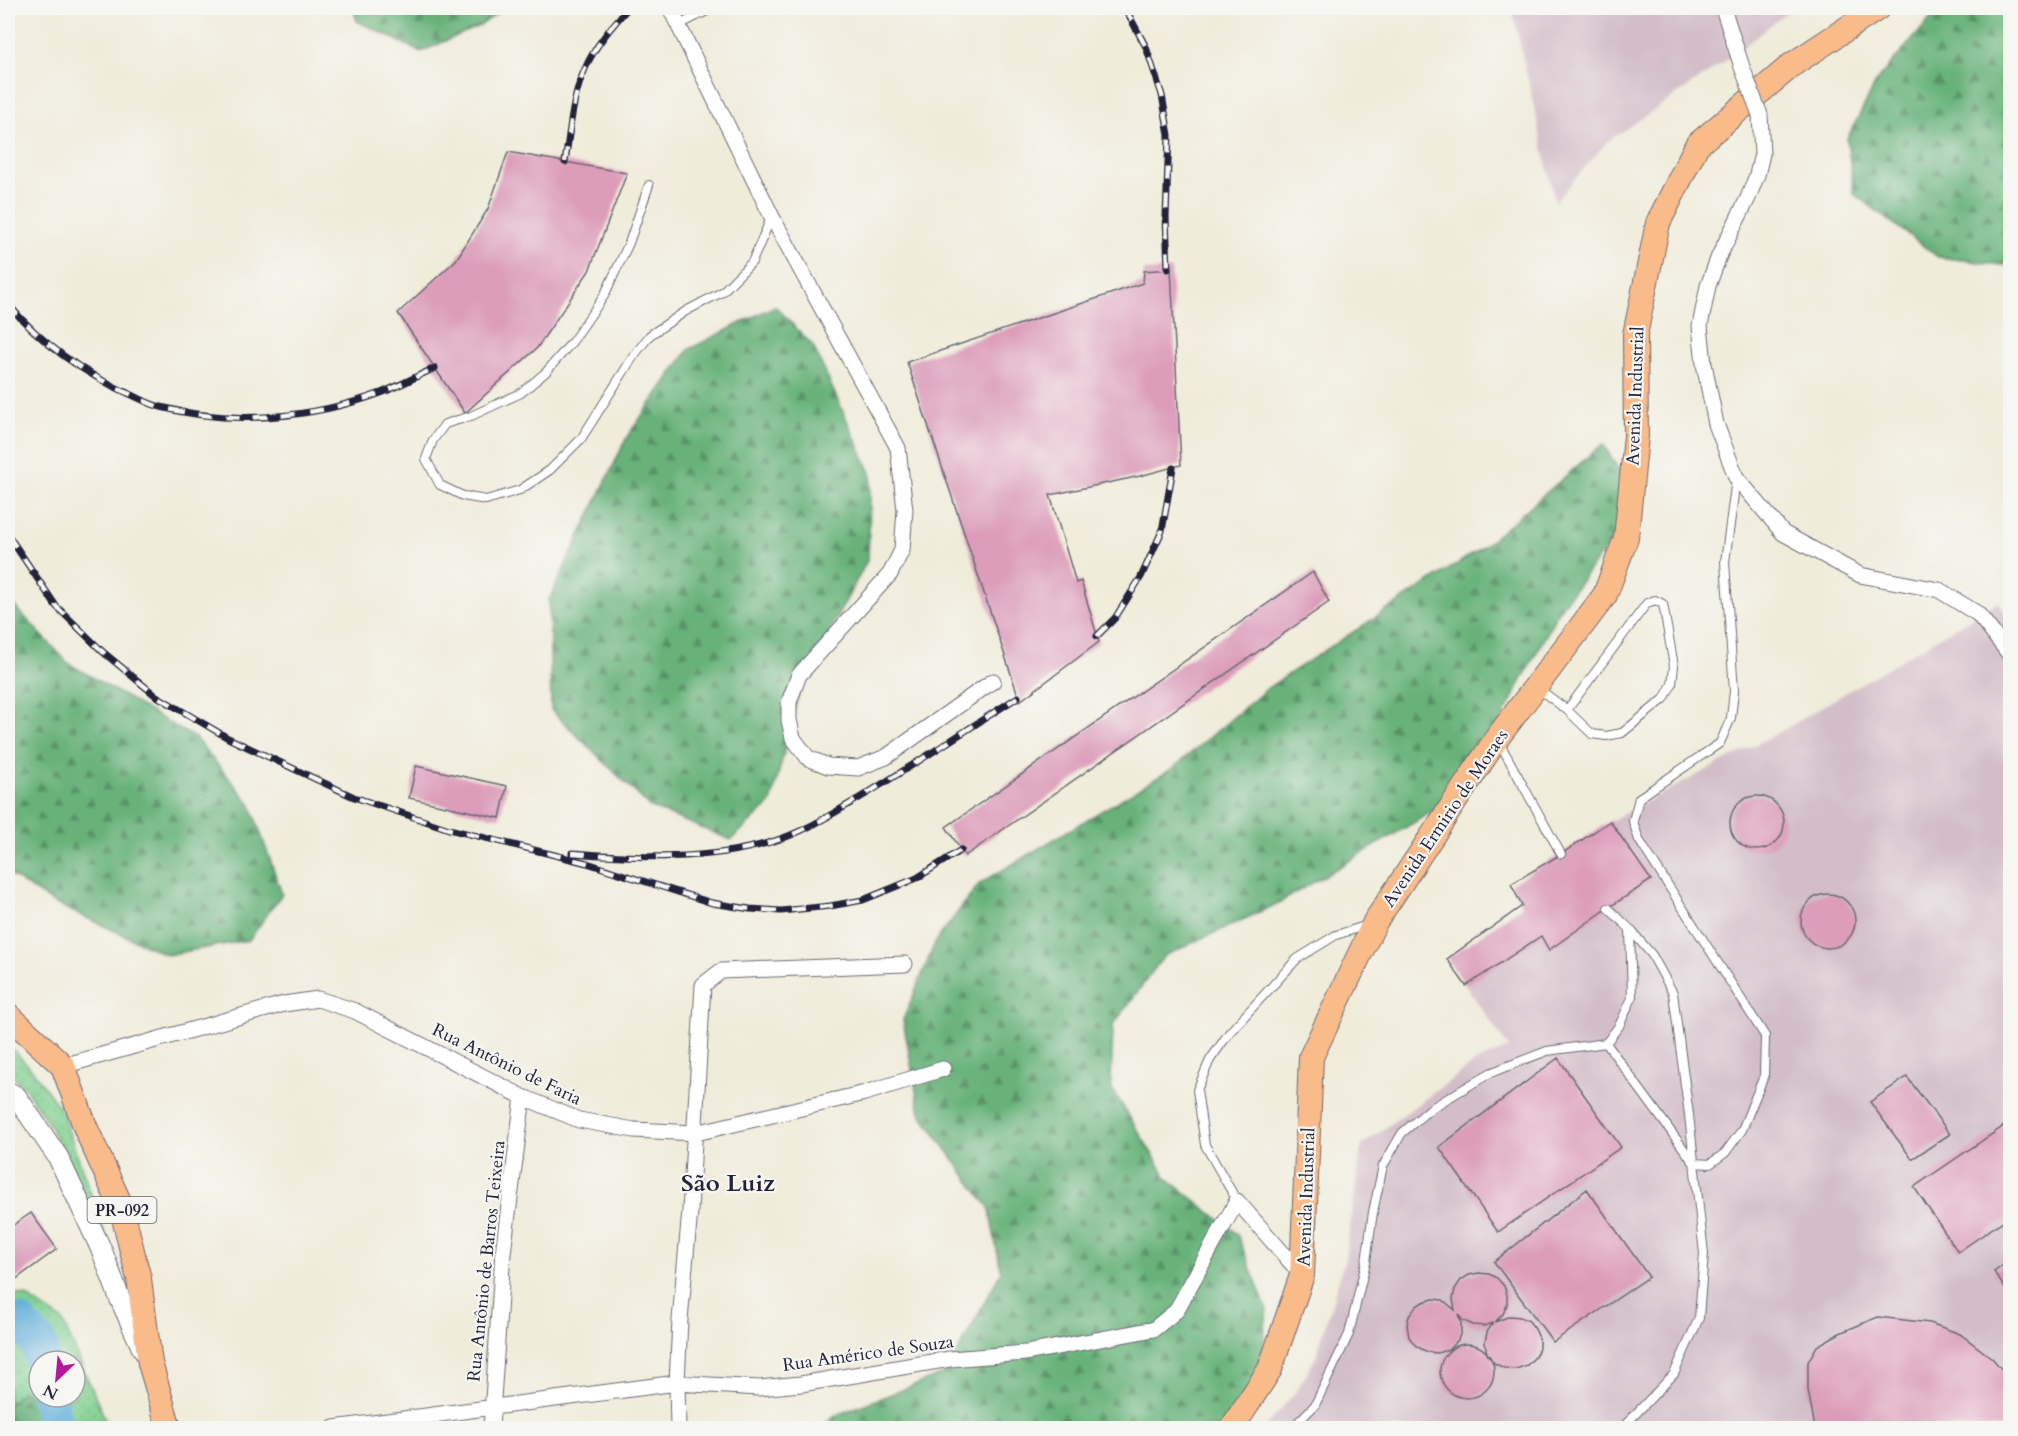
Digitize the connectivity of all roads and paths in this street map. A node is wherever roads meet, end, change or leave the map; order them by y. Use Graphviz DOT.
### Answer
graph roads {
  1 [pos="670,8"];
  2 [pos="713,8"];
  3 [pos="1723,8"];
  4 [pos="1878,8"];
  5 [pos="679,25"];
  6 [pos="649,185"];
  7 [pos="772,217"];
  8 [pos="1736,477"];
  9 [pos="1605,595"];
  10 [pos="2010,655"];
  11 [pos="993,681"];
  12 [pos="1535,687"];
  13 [pos="1567,710"];
  14 [pos="1497,738"];
  15 [pos="1561,854"];
  16 [pos="1608,908"];
  17 [pos="1375,922"];
  18 [pos="1630,929"];
  19 [pos="905,964"];
  20 [pos="8,1016"];
  21 [pos="1606,1043"];
  22 [pos="1311,1057"];
  23 [pos="63,1066"];
  24 [pos="943,1069"];
  25 [pos="8,1092"];
  26 [pos="523,1097"];
  27 [pos="696,1133"];
  28 [pos="1694,1163"];
  29 [pos="1237,1200"];
  30 [pos="1302,1275"];
  31 [pos="150,1363"];
  32 [pos="677,1383"];
  33 [pos="492,1407"];
  34 [pos="169,1428"];
  35 [pos="334,1428"];
  36 [pos="491,1428"];
  37 [pos="678,1428"];
  38 [pos="1232,1428"];
  39 [pos="1292,1428"];
  40 [pos="1622,1428"];
  1 -- 5 [label="street"];
  2 -- 5 [label="lane"];
  3 -- 8 [label="street, bridge"];
  4 -- 9 [label="main road, Avenida Industrial"];
  5 -- 7 [label="street"];
  6 -- 7 [label="lane"];
  7 -- 11 [label="street"];
  8 -- 10 [label="street"];
  8 -- 28 [label="lane"];
  9 -- 12 [label="main road, Avenida Ermirio de Moraes"];
  12 -- 13 [label="lane"];
  12 -- 14 [label="main road, Avenida Ermirio de Moraes"];
  13 -- 13 [label="lane"];
  14 -- 15 [label="lane"];
  14 -- 17 [label="main road, Avenida Ermirio de Moraes"];
  16 -- 18 [label="lane"];
  17 -- 22 [label="main road, Avenida Ermirio de Moraes"];
  17 -- 29 [label="lane"];
  18 -- 21 [label="lane"];
  18 -- 28 [label="lane"];
  19 -- 27 [label="street"];
  20 -- 23 [label="main road, PR-092"];
  21 -- 28 [label="lane"];
  21 -- 39 [label="lane"];
  22 -- 30 [label="main road, Avenida Industrial"];
  23 -- 26 [label="street, Rua Antônio de Faria"];
  23 -- 31 [label="main road, PR-092"];
  24 -- 27 [label="street, Rua Antônio de Faria"];
  25 -- 31 [label="street"];
  26 -- 27 [label="street, Rua Antônio de Faria"];
  26 -- 33 [label="street, Rua Antônio de Barros Teixeira"];
  27 -- 32 [label="street"];
  28 -- 40 [label="lane"];
  29 -- 30 [label="street"];
  29 -- 32 [label="street, Rua Américo de Souza"];
  30 -- 38 [label="main road, Avenida Industrial"];
  31 -- 34 [label="main road, PR-092"];
  32 -- 33 [label="street, Rua Américo de Souza"];
  32 -- 37 [label="street"];
  33 -- 35 [label="street, Rua Américo de Souza"];
  33 -- 36 [label="street, Rua Antônio de Barros Teixeira"];
}
